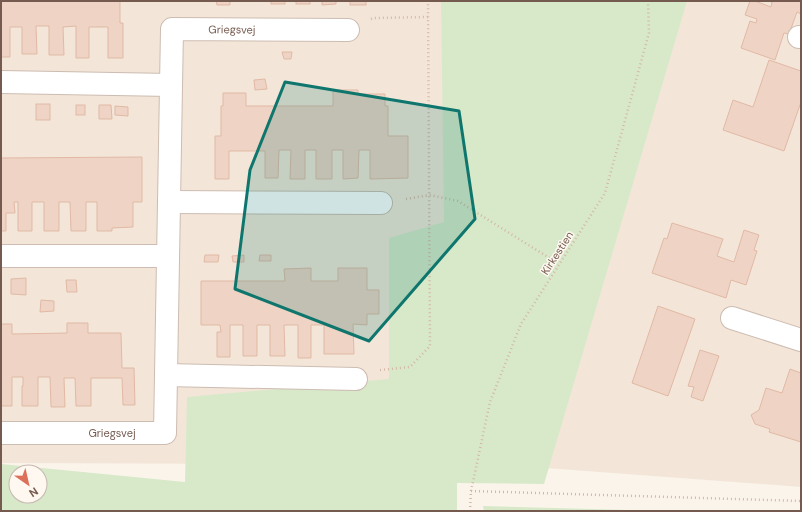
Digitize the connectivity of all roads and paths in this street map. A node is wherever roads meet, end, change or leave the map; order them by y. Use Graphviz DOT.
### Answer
graph roads {
  1 [pos="428,1"];
  2 [pos="648,1"];
  3 [pos="428,17"];
  4 [pos="348,30"];
  5 [pos="1,82"];
  6 [pos="171,85"];
  7 [pos="430,195"];
  8 [pos="169,202"];
  9 [pos="381,202"];
  10 [pos="1,256"];
  11 [pos="168,256"];
  12 [pos="559,264"];
  13 [pos="732,318"];
  14 [pos="801,340"];
  15 [pos="166,375"];
  16 [pos="356,379"];
  17 [pos="1,433"];
  18 [pos="471,491"];
  19 [pos="801,501"];
  20 [pos="470,511"];
  1 -- 3 [label="path"];
  2 -- 12 [label="path, Kirkestien"];
  3 -- 4 [label="path"];
  3 -- 7 [label="path"];
  4 -- 6 [label="street, Griegsvej"];
  5 -- 6 [label="street"];
  6 -- 8 [label="street, Griegsvej"];
  7 -- 9 [label="path"];
  7 -- 12 [label="path"];
  7 -- 16 [label="path"];
  8 -- 9 [label="street"];
  8 -- 11 [label="street, Griegsvej"];
  10 -- 11 [label="street"];
  11 -- 15 [label="street, Griegsvej"];
  12 -- 18 [label="path, Kirkestien"];
  13 -- 14 [label="street"];
  15 -- 16 [label="street"];
  15 -- 17 [label="street, Griegsvej"];
  18 -- 19 [label="path"];
  18 -- 20 [label="path, Kirkestien"];
}
